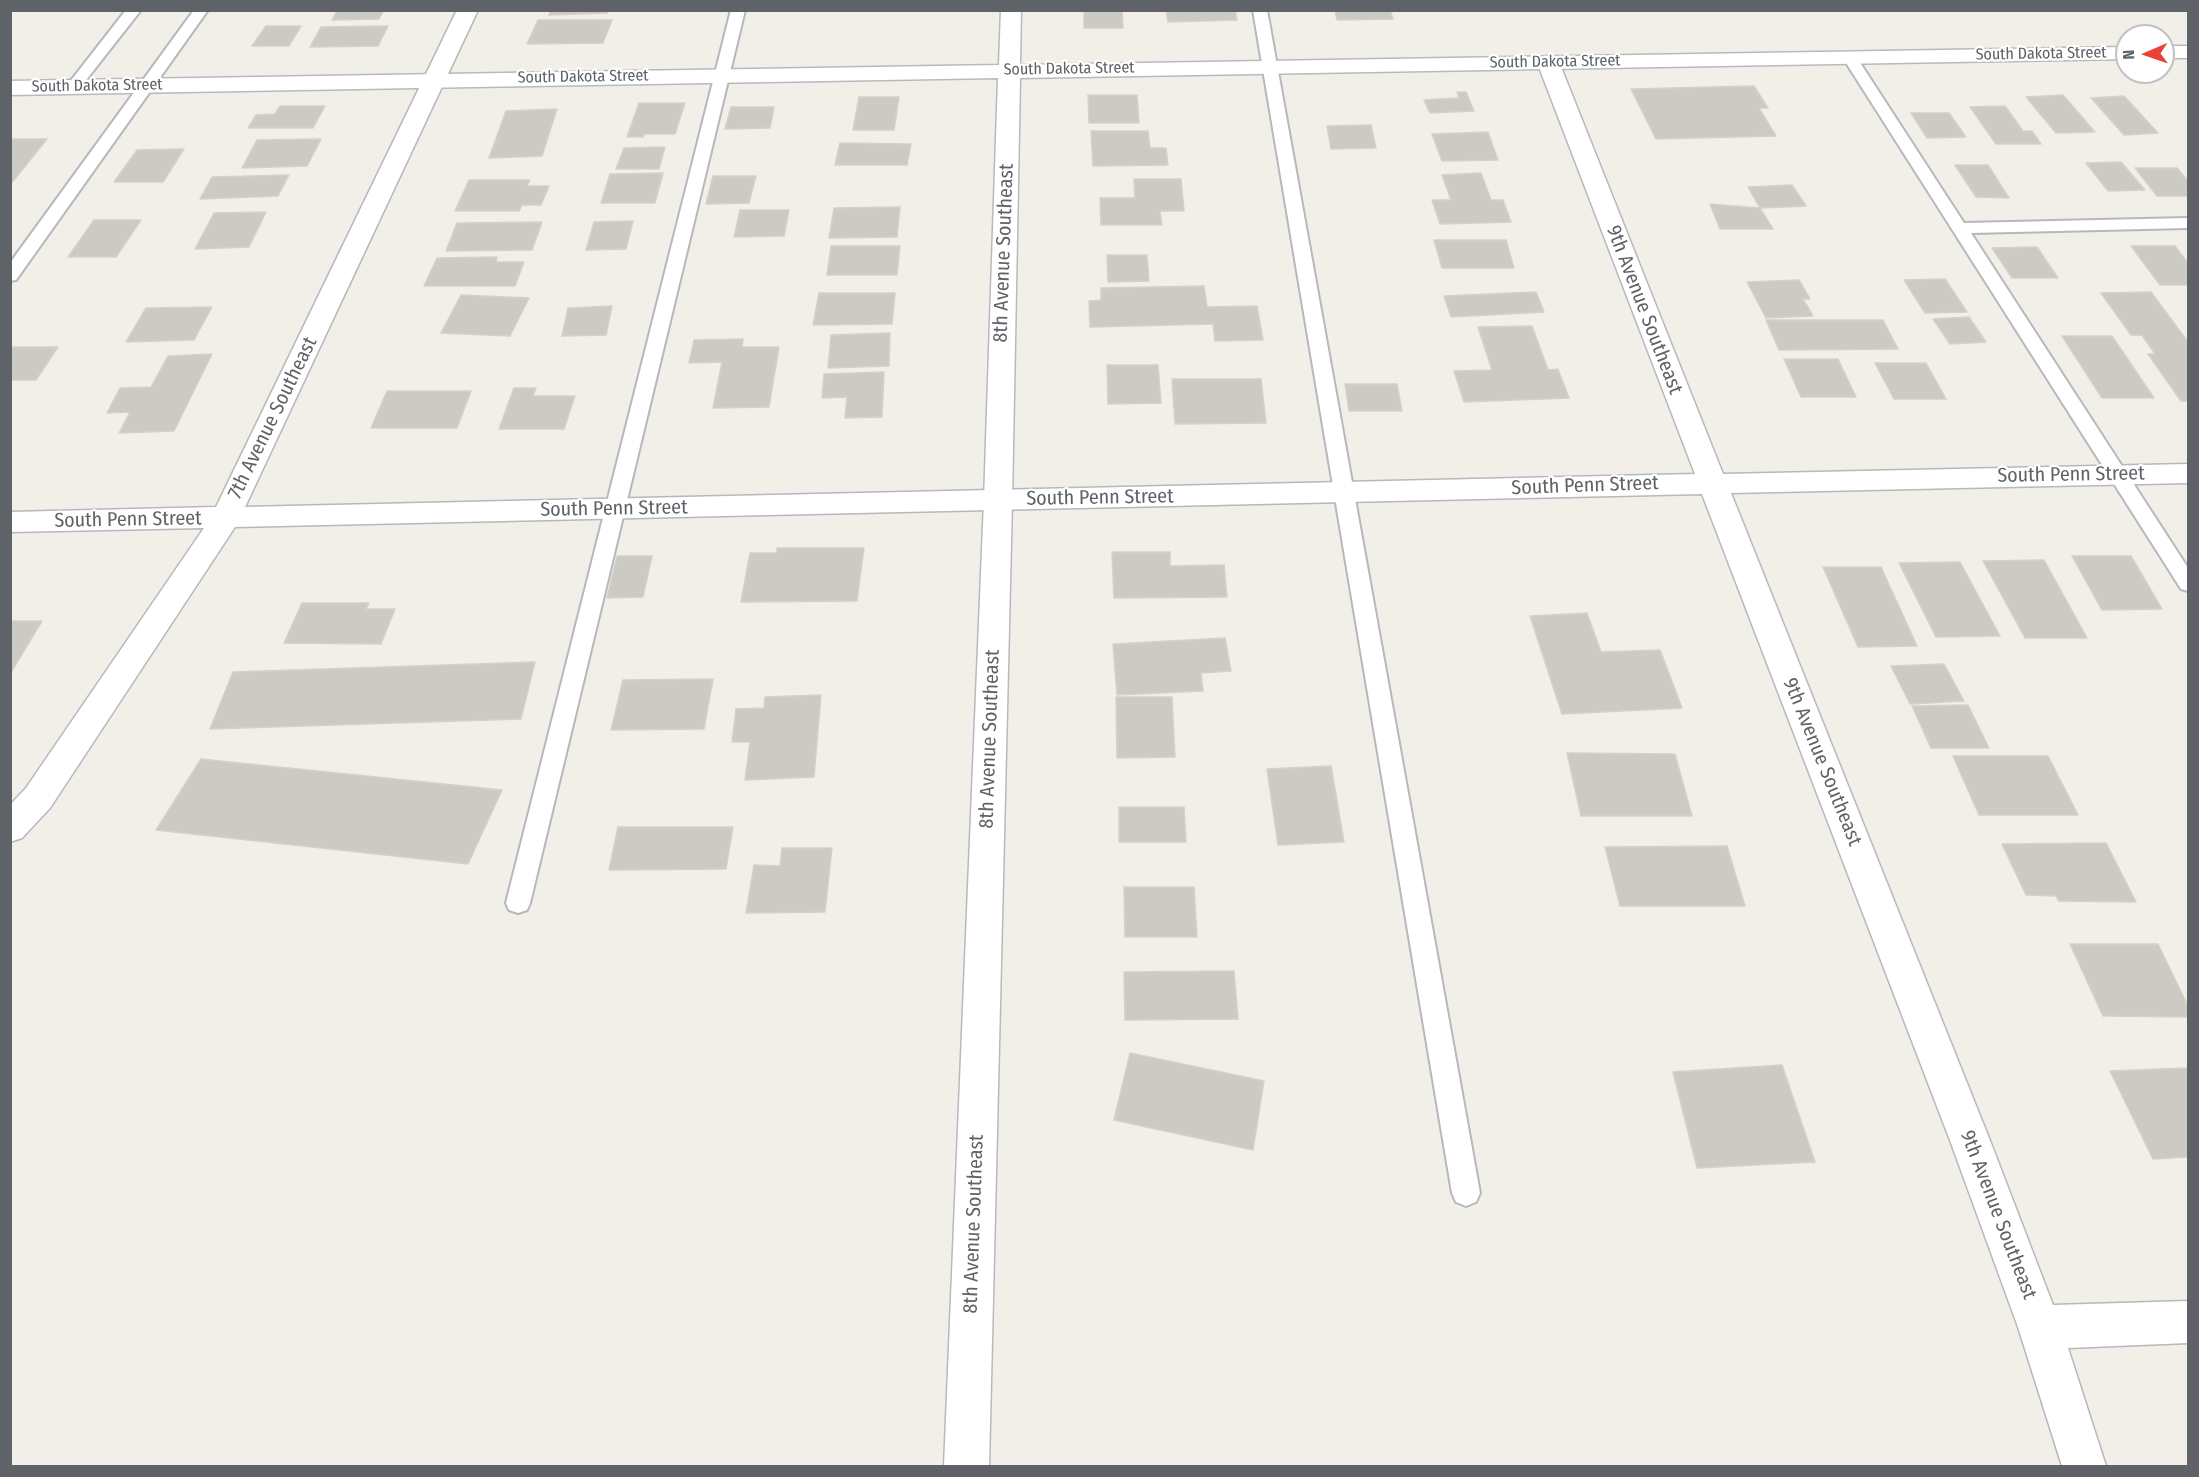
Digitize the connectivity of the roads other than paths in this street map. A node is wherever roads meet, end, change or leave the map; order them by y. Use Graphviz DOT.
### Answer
graph roads {
  1 [pos="134,10"];
  2 [pos="201,10"];
  3 [pos="468,10"];
  4 [pos="738,10"];
  5 [pos="1011,10"];
  6 [pos="1260,10"];
  7 [pos="2115,53"];
  8 [pos="1850,58"];
  9 [pos="1548,62"];
  10 [pos="1271,66"];
  11 [pos="1009,70"];
  12 [pos="722,75"];
  13 [pos="436,80"];
  14 [pos="148,85"];
  15 [pos="74,86"];
  16 [pos="10,88"];
  17 [pos="2188,223"];
  18 [pos="1960,228"];
  19 [pos="10,276"];
  20 [pos="2188,473"];
  21 [pos="2118,475"];
  22 [pos="1711,482"];
  23 [pos="1344,493"];
  24 [pos="998,501"];
  25 [pos="616,508"];
  26 [pos="225,519"];
  27 [pos="10,522"];
  28 [pos="2188,584"];
  29 [pos="10,828"];
  30 [pos="518,903"];
  31 [pos="1466,1193"];
  32 [pos="2188,1322"];
  33 [pos="2040,1328"];
  34 [pos="966,1467"];
  35 [pos="2084,1467"];
  1 -- 15 [label="lane"];
  2 -- 14 [label="lane"];
  3 -- 13 [label="street, 7th Avenue Southeast"];
  4 -- 12 [label="lane"];
  5 -- 11 [label="street, 8th Avenue Southeast"];
  6 -- 10 [label="lane"];
  7 -- 8 [label="street, South Dakota Street"];
  8 -- 9 [label="street, South Dakota Street"];
  8 -- 18 [label="lane"];
  9 -- 10 [label="street, South Dakota Street"];
  9 -- 22 [label="street, 9th Avenue Southeast"];
  10 -- 11 [label="street, South Dakota Street"];
  10 -- 23 [label="lane"];
  11 -- 12 [label="street, South Dakota Street"];
  11 -- 24 [label="street, 8th Avenue Southeast"];
  12 -- 13 [label="street, South Dakota Street"];
  12 -- 25 [label="lane"];
  13 -- 14 [label="street, South Dakota Street"];
  13 -- 26 [label="street, 7th Avenue Southeast"];
  14 -- 15 [label="street, South Dakota Street"];
  14 -- 19 [label="lane"];
  15 -- 16 [label="street, South Dakota Street"];
  17 -- 18 [label="lane"];
  18 -- 21 [label="lane"];
  20 -- 21 [label="street, South Penn Street"];
  21 -- 22 [label="street, South Penn Street"];
  21 -- 28 [label="lane"];
  22 -- 23 [label="street, South Penn Street"];
  22 -- 33 [label="street, 9th Avenue Southeast"];
  23 -- 24 [label="street, South Penn Street"];
  23 -- 31 [label="lane"];
  24 -- 25 [label="street, South Penn Street"];
  24 -- 34 [label="street, 8th Avenue Southeast"];
  25 -- 26 [label="street, South Penn Street"];
  25 -- 30 [label="lane"];
  26 -- 27 [label="street, South Penn Street"];
  26 -- 29 [label="street, 7th Avenue Southeast"];
  32 -- 33 [label="street"];
  33 -- 35 [label="street, 9th Avenue Southeast"];
}
